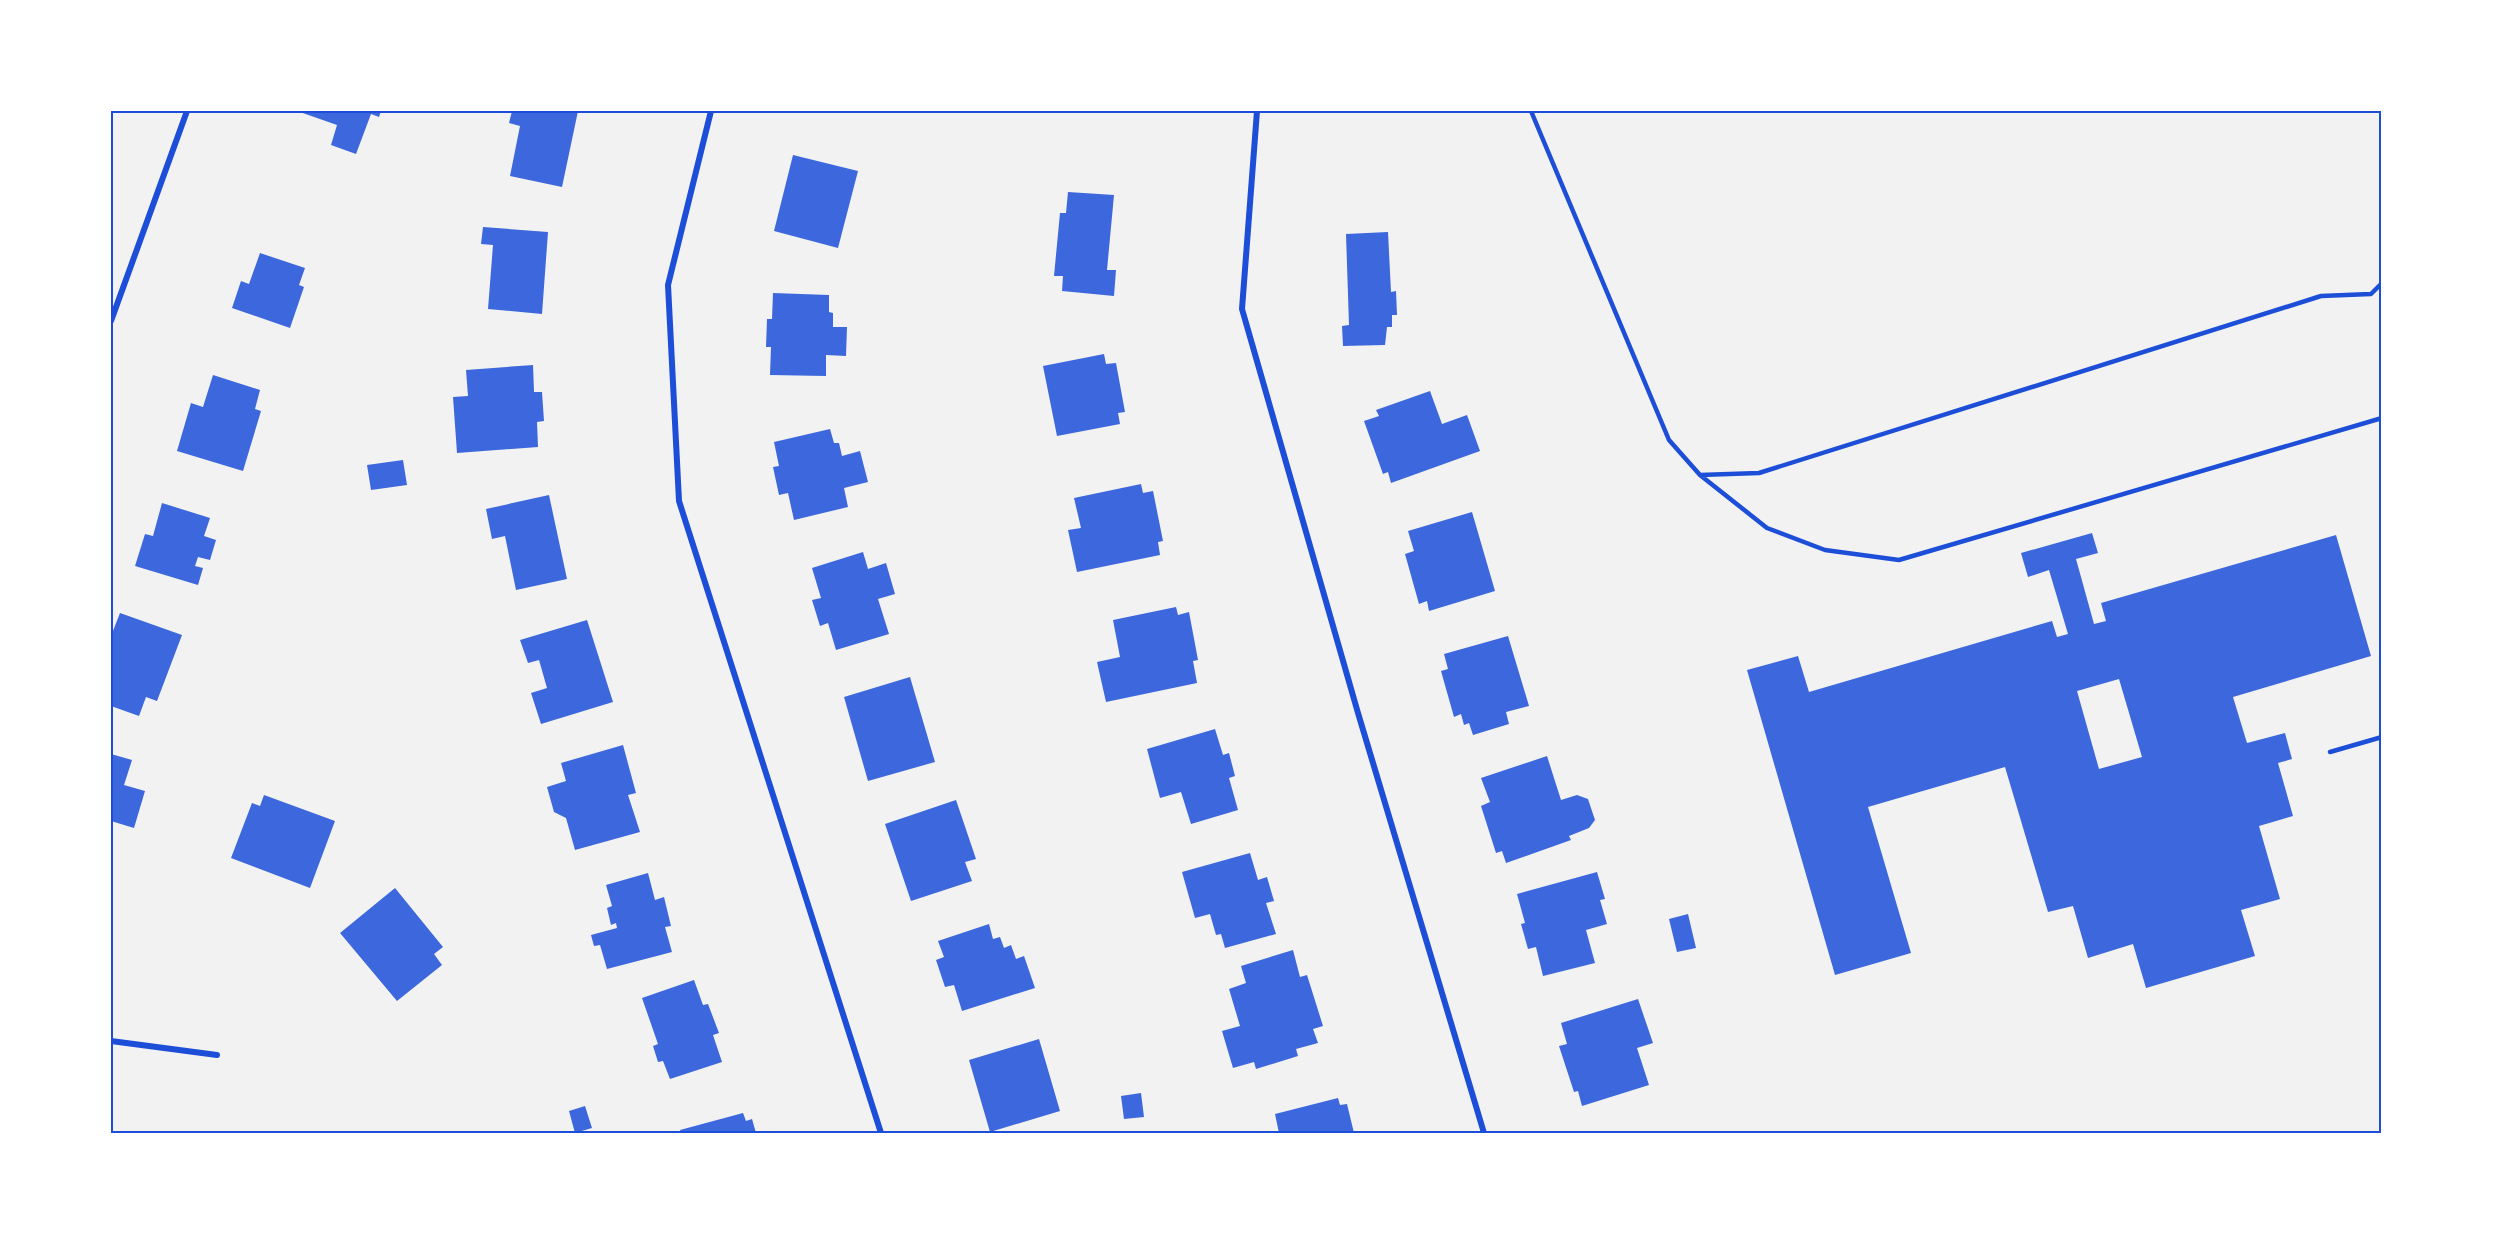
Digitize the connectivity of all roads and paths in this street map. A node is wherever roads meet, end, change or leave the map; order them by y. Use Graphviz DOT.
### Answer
graph roads {
  1 [pos="187,111"];
  2 [pos="711,111"];
  3 [pos="1257,111"];
  4 [pos="1531,111"];
  5 [pos="2382,283"];
  6 [pos="111,321"];
  7 [pos="2382,418"];
  8 [pos="1700,475"];
  9 [pos="2382,737"];
  10 [pos="2330,752"];
  11 [pos="111,1041"];
  12 [pos="217,1055"];
  13 [pos="881,1133"];
  14 [pos="1484,1133"];
  1 -- 6 [label="street"];
  2 -- 13 [label="street"];
  3 -- 14 [label="street"];
  4 -- 8 [label="lane"];
  5 -- 8 [label="lane"];
  7 -- 8 [label="lane"];
  9 -- 10 [label="lane"];
  11 -- 12 [label="street"];
}
